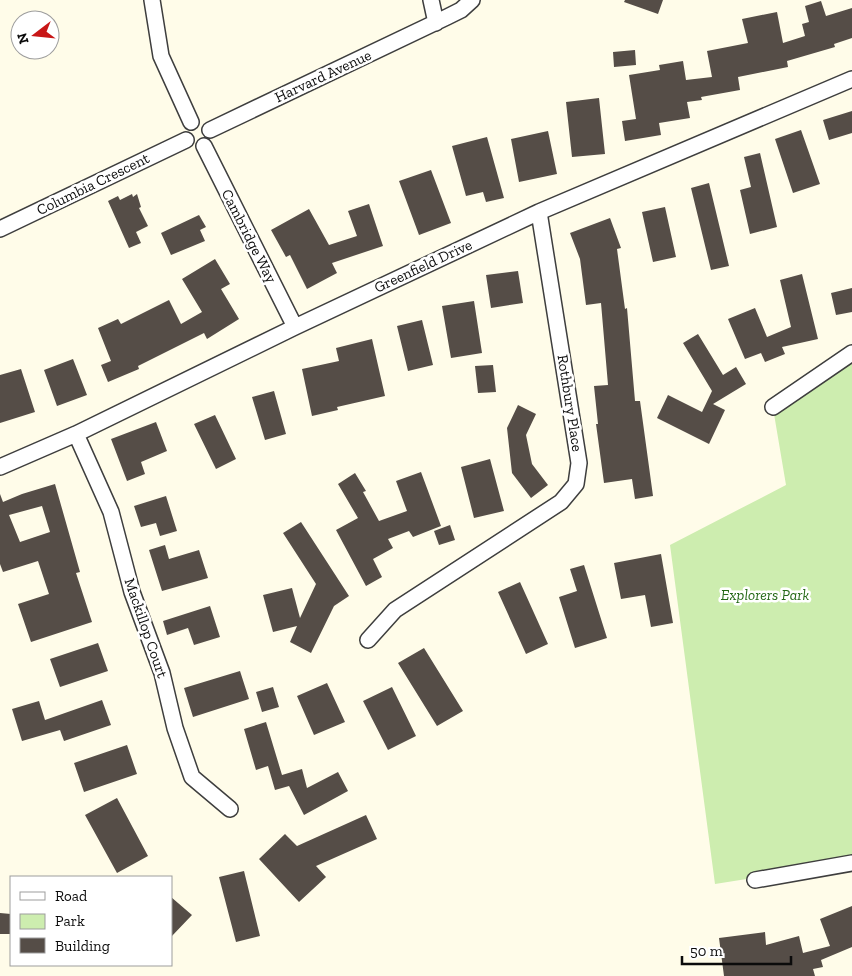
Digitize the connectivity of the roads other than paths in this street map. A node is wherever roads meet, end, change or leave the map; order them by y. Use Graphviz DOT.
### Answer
graph roads {
  1 [pos="152,0"];
  2 [pos="431,0"];
  3 [pos="472,0"];
  4 [pos="436,23"];
  5 [pos="852,79"];
  6 [pos="191,122"];
  7 [pos="210,130"];
  8 [pos="186,140"];
  9 [pos="204,146"];
  10 [pos="539,212"];
  11 [pos="0,229"];
  12 [pos="294,327"];
  13 [pos="852,353"];
  14 [pos="772,407"];
  15 [pos="76,434"];
  16 [pos="0,467"];
  17 [pos="368,640"];
  18 [pos="230,809"];
  19 [pos="852,863"];
  20 [pos="755,880"];
  1 -- 6 [label="street"];
  2 -- 4 [label="street"];
  3 -- 4 [label="street, Harvard Avenue"];
  4 -- 7 [label="street, Harvard Avenue"];
  5 -- 10 [label="street, Greenfield Drive"];
  6 -- 7 [label="street"];
  6 -- 8 [label="street"];
  7 -- 9 [label="street"];
  8 -- 9 [label="street"];
  8 -- 11 [label="street, Columbia Crescent"];
  9 -- 12 [label="street, Cambridge Way"];
  10 -- 12 [label="street, Greenfield Drive"];
  10 -- 17 [label="street, Rothbury Place"];
  12 -- 15 [label="street, Greenfield Drive"];
  13 -- 14 [label="street"];
  15 -- 16 [label="street, Greenfield Drive"];
  15 -- 18 [label="street, Mackillop Court"];
  19 -- 20 [label="street"];
}
